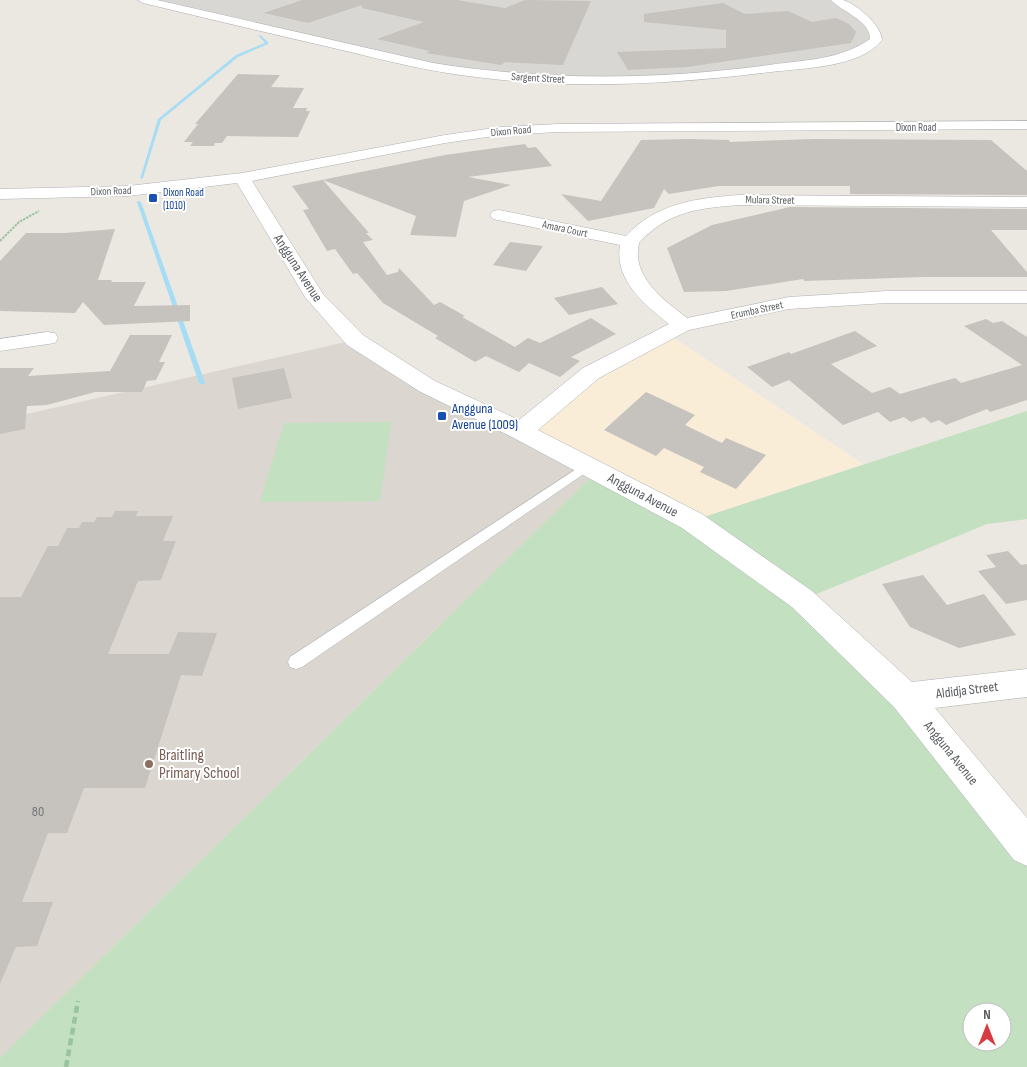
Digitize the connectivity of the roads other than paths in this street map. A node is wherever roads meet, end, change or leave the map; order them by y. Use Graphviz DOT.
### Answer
graph roads {
  1 [pos="142,0"];
  2 [pos="836,0"];
  3 [pos="1027,125"];
  4 [pos="242,178"];
  5 [pos="7,194"];
  6 [pos="1027,202"];
  7 [pos="0,210"];
  8 [pos="499,215"];
  9 [pos="630,242"];
  10 [pos="1027,297"];
  11 [pos="683,325"];
  12 [pos="47,338"];
  13 [pos="0,345"];
  14 [pos="521,431"];
  15 [pos="587,466"];
  16 [pos="296,662"];
  17 [pos="1027,683"];
  18 [pos="906,697"];
  19 [pos="1027,847"];
  1 -- 2 [label="street, Sargent Street"];
  3 -- 4 [label="street, Dixon Road"];
  4 -- 5 [label="street, Dixon Road"];
  4 -- 14 [label="street, Angguna Avenue"];
  5 -- 7 [label="street"];
  6 -- 9 [label="street, Mulara Street"];
  8 -- 9 [label="street, Amara Court"];
  9 -- 11 [label="street"];
  10 -- 11 [label="street, Erumba Street"];
  11 -- 14 [label="street, Erumba Street"];
  12 -- 13 [label="street"];
  14 -- 15 [label="street, Angguna Avenue"];
  15 -- 16 [label="lane"];
  15 -- 18 [label="street, Angguna Avenue"];
  17 -- 18 [label="street, Aldidja Street"];
  18 -- 19 [label="street, Angguna Avenue"];
}
